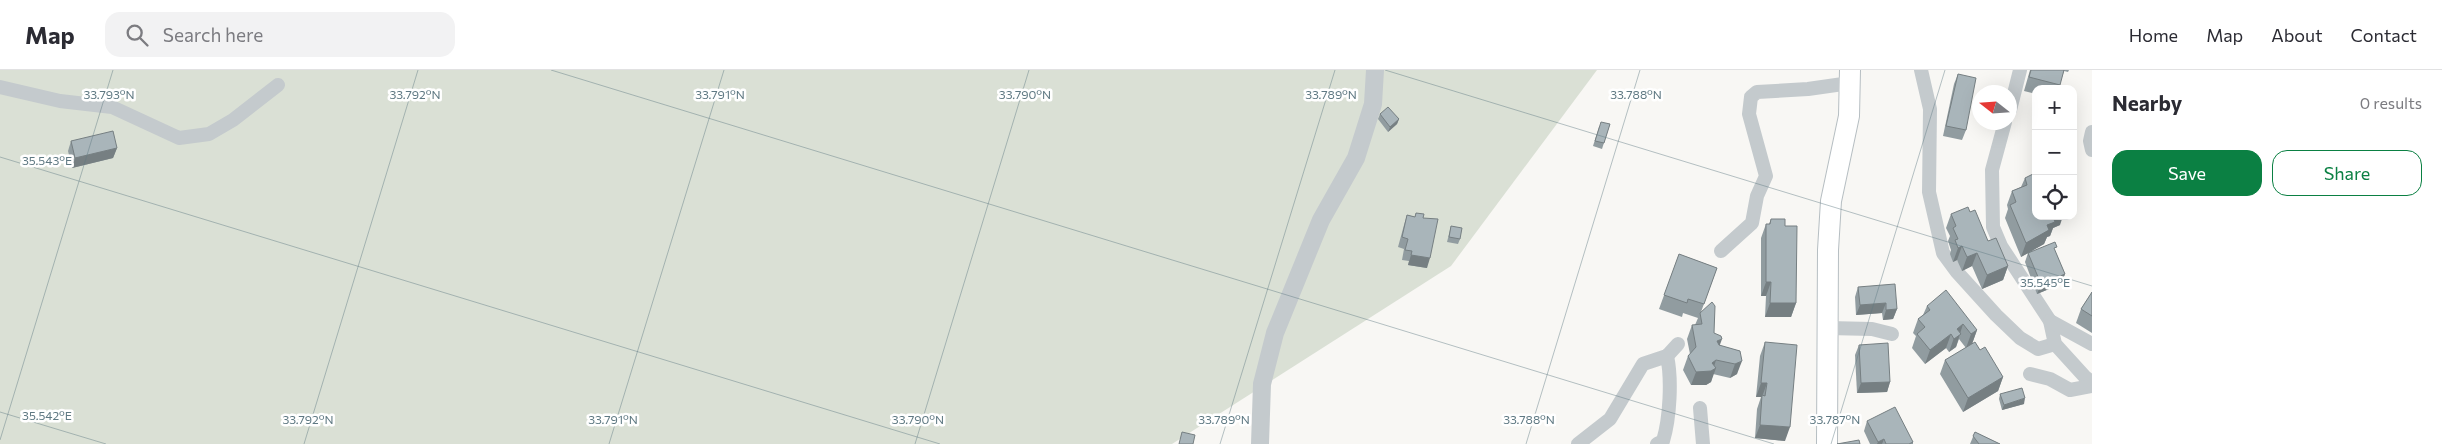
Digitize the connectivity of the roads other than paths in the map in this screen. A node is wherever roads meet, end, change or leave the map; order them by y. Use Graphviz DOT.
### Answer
graph roads {
  1 [pos="1375,70"];
  2 [pos="1921,70"];
  3 [pos="2020,70"];
  4 [pos="1850,76"];
  5 [pos="278,85"];
  6 [pos="2016,85"];
  7 [pos="0,87"];
  8 [pos="2003,130"];
  9 [pos="2092,132"];
  10 [pos="2092,150"];
  11 [pos="1721,251"];
  12 [pos="2050,322"];
  13 [pos="1828,328"];
  14 [pos="1892,334"];
  15 [pos="1678,344"];
  16 [pos="2055,344"];
  17 [pos="2092,344"];
  18 [pos="1667,356"];
  19 [pos="2030,374"];
  20 [pos="2092,382"];
  21 [pos="2092,386"];
  22 [pos="1700,408"];
  23 [pos="1661,443"];
  24 [pos="1260,444"];
  25 [pos="1578,444"];
  26 [pos="1703,444"];
  27 [pos="1827,444"];
  1 -- 24 [label="street"];
  2 -- 16 [label="street"];
  3 -- 6 [label="street"];
  4 -- 11 [label="street"];
  4 -- 13 [label="main road"];
  5 -- 7 [label="street"];
  8 -- 12 [label="street"];
  9 -- 10 [label="street"];
  12 -- 16 [label="street"];
  12 -- 17 [label="street"];
  13 -- 14 [label="street"];
  13 -- 27 [label="main road"];
  15 -- 18 [label="street"];
  16 -- 20 [label="street"];
  18 -- 23 [label="street"];
  18 -- 25 [label="street"];
  19 -- 21 [label="street"];
  22 -- 26 [label="street"];
}
